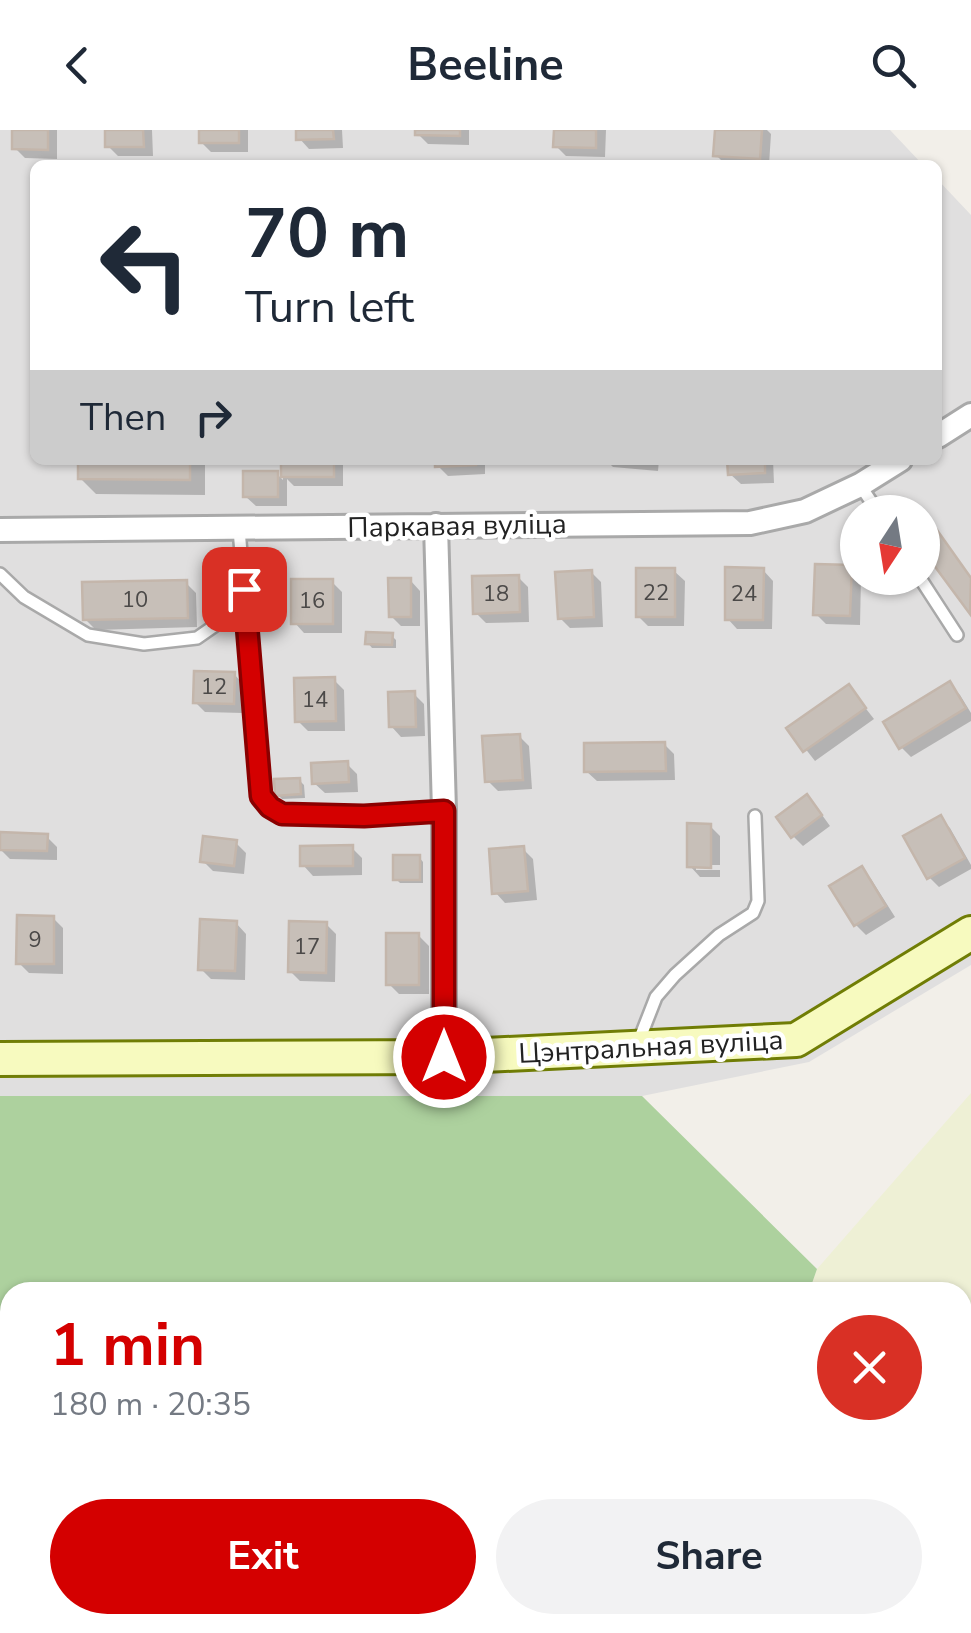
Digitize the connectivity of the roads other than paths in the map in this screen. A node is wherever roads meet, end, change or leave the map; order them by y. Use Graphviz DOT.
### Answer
graph roads {
  1 [pos="971,416"];
  2 [pos="942,434"];
  3 [pos="892,465"];
  4 [pos="860,485"];
  5 [pos="867,495"];
  6 [pos="436,525"];
  7 [pos="239,529"];
  8 [pos="0,530"];
  9 [pos="0,574"];
  10 [pos="244,589"];
  11 [pos="931,595"];
  12 [pos="957,634"];
  13 [pos="444,811"];
  14 [pos="754,816"];
  15 [pos="971,934"];
  16 [pos="636,1048"];
  17 [pos="444,1057"];
  18 [pos="0,1058"];
  1 -- 2 [label="street"];
  3 -- 4 [label="street, Паркавая вуліца"];
  4 -- 5 [label="lane"];
  4 -- 6 [label="street, Паркавая вуліца"];
  6 -- 7 [label="street, Паркавая вуліца"];
  6 -- 13 [label="street"];
  7 -- 8 [label="street, Паркавая вуліца"];
  7 -- 10 [label="lane"];
  9 -- 10 [label="lane"];
  10 -- 13 [label="lane"];
  11 -- 12 [label="lane"];
  13 -- 17 [label="street"];
  14 -- 16 [label="lane"];
  15 -- 16 [label="street, Цэнтральная вуліца"];
  16 -- 17 [label="street, Цэнтральная вуліца"];
  17 -- 18 [label="street, Цэнтральная вуліца"];
}
